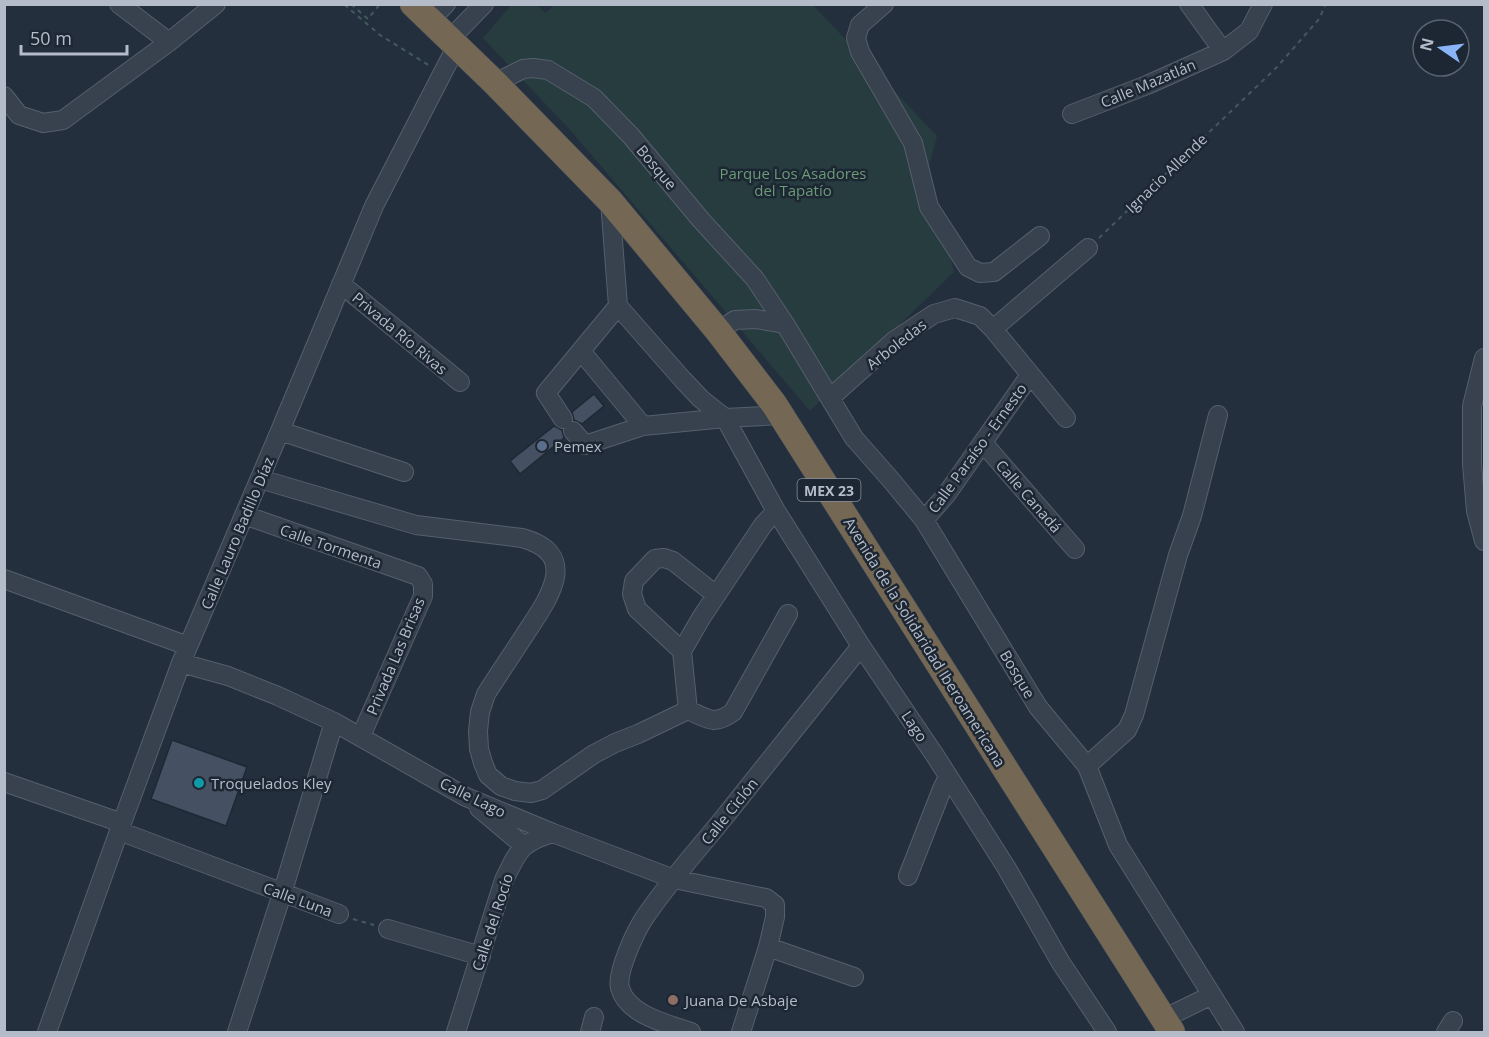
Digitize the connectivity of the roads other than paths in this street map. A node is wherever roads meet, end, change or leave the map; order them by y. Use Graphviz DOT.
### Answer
graph roads {
  1 [pos="119,4"];
  2 [pos="216,4"];
  3 [pos="484,4"];
  4 [pos="884,4"];
  5 [pos="1189,4"];
  6 [pos="1263,4"];
  7 [pos="430,10"];
  8 [pos="169,42"];
  9 [pos="454,42"];
  10 [pos="1223,51"];
  11 [pos="495,83"];
  12 [pos="4,96"];
  13 [pos="1072,114"];
  14 [pos="610,201"];
  15 [pos="1040,236"];
  16 [pos="1088,248"];
  17 [pos="341,284"];
  18 [pos="618,306"];
  19 [pos="785,324"];
  20 [pos="993,329"];
  21 [pos="718,331"];
  22 [pos="581,351"];
  23 [pos="1485,358"];
  24 [pos="1030,375"];
  25 [pos="460,382"];
  26 [pos="830,398"];
  27 [pos="781,415"];
  28 [pos="1218,415"];
  29 [pos="725,418"];
  30 [pos="1066,418"];
  31 [pos="643,426"];
  32 [pos="280,431"];
  33 [pos="982,443"];
  34 [pos="404,472"];
  35 [pos="260,479"];
  36 [pos="776,511"];
  37 [pos="244,516"];
  38 [pos="924,520"];
  39 [pos="1485,541"];
  40 [pos="1075,549"];
  41 [pos="418,576"];
  42 [pos="4,579"];
  43 [pos="716,595"];
  44 [pos="788,614"];
  45 [pos="188,646"];
  46 [pos="861,646"];
  47 [pos="682,651"];
  48 [pos="181,663"];
  49 [pos="688,710"];
  50 [pos="334,722"];
  51 [pos="361,736"];
  52 [pos="1087,766"];
  53 [pos="948,777"];
  54 [pos="4,782"];
  55 [pos="466,797"];
  56 [pos="120,827"];
  57 [pos="553,833"];
  58 [pos="524,846"];
  59 [pos="908,876"];
  60 [pos="674,879"];
  61 [pos="282,894"];
  62 [pos="339,914"];
  63 [pos="388,929"];
  64 [pos="768,947"];
  65 [pos="481,956"];
  66 [pos="854,977"];
  67 [pos="1212,995"];
  68 [pos="1167,1026"];
  69 [pos="47,1032"];
  70 [pos="237,1032"];
  71 [pos="456,1032"];
  72 [pos="691,1032"];
  73 [pos="741,1032"];
  74 [pos="1107,1032"];
  75 [pos="1235,1032"];
  1 -- 8 [label="street"];
  2 -- 8 [label="street"];
  3 -- 9 [label="street, Calle Lauro Badillo Díaz"];
  4 -- 15 [label="street"];
  5 -- 10 [label="street"];
  6 -- 10 [label="street, Calle Mazatlán"];
  7 -- 9 [label="highway, Avenida de la Solidaridad Iberoamericana / MEX 23"];
  8 -- 12 [label="street"];
  9 -- 11 [label="highway, Avenida de la Solidaridad Iberoamericana / MEX 23"];
  9 -- 17 [label="street, Calle Lauro Badillo Díaz"];
  10 -- 13 [label="street, Calle Mazatlán"];
  11 -- 14 [label="highway, Avenida de la Solidaridad Iberoamericana / MEX 23"];
  11 -- 19 [label="street, Bosque"];
  14 -- 18 [label="street"];
  14 -- 21 [label="highway, Avenida de la Solidaridad Iberoamericana / MEX 23"];
  16 -- 20 [label="street"];
  17 -- 25 [label="street, Privada Río Rivas"];
  17 -- 32 [label="street, Calle Lauro Badillo Díaz"];
  18 -- 22 [label="street"];
  18 -- 29 [label="street"];
  19 -- 21 [label="street"];
  19 -- 26 [label="street, Bosque"];
  20 -- 24 [label="street, Arboledas"];
  20 -- 26 [label="street, Arboledas"];
  21 -- 27 [label="highway, Avenida de la Solidaridad Iberoamericana / MEX 23"];
  22 -- 31 [label="street"];
  22 -- 31 [label="street"];
  23 -- 39 [label="street"];
  24 -- 30 [label="street, Arboledas"];
  24 -- 33 [label="street, Calle Paraíso - Ernesto"];
  26 -- 38 [label="street, Bosque"];
  27 -- 29 [label="street"];
  27 -- 68 [label="highway, Avenida de la Solidaridad Iberoamericana / MEX 23"];
  28 -- 52 [label="street"];
  29 -- 31 [label="street"];
  29 -- 36 [label="street, Lago"];
  32 -- 34 [label="street"];
  32 -- 35 [label="street, Calle Lauro Badillo Díaz"];
  33 -- 38 [label="street, Calle Paraíso - Ernesto"];
  33 -- 40 [label="street, Calle Canadá"];
  35 -- 37 [label="street, Calle Lauro Badillo Díaz"];
  35 -- 49 [label="street"];
  36 -- 43 [label="street"];
  36 -- 46 [label="street, Lago"];
  37 -- 41 [label="street, Calle Tormenta"];
  37 -- 45 [label="street, Calle Lauro Badillo Díaz"];
  38 -- 52 [label="street, Bosque"];
  41 -- 51 [label="street, Privada Las Brisas"];
  42 -- 45 [label="street"];
  43 -- 47 [label="street"];
  43 -- 47 [label="street"];
  44 -- 49 [label="street"];
  45 -- 48 [label="street, Calle Lauro Badillo Díaz"];
  46 -- 53 [label="street, Lago"];
  46 -- 60 [label="street, Calle Ciclón"];
  47 -- 49 [label="street"];
  48 -- 50 [label="street, Calle Lago"];
  48 -- 56 [label="street, Calle Lauro Badillo Díaz"];
  50 -- 51 [label="street, Calle Lago"];
  50 -- 61 [label="street"];
  51 -- 55 [label="street, Calle Lago"];
  52 -- 67 [label="street, Bosque"];
  53 -- 59 [label="street"];
  53 -- 74 [label="street, Lago"];
  54 -- 56 [label="street, Calle Luna"];
  55 -- 57 [label="street, Calle Lago"];
  55 -- 58 [label="street"];
  56 -- 61 [label="street, Calle Luna"];
  56 -- 69 [label="street, Calle Lauro Badillo Díaz"];
  57 -- 58 [label="street"];
  57 -- 60 [label="street, Calle Lago"];
  58 -- 65 [label="street, Calle del Rocío"];
  60 -- 64 [label="street, Calle Lago"];
  60 -- 72 [label="street, Calle Ciclón"];
  61 -- 62 [label="street, Calle Luna"];
  61 -- 70 [label="street"];
  63 -- 65 [label="street"];
  64 -- 66 [label="street"];
  64 -- 73 [label="street"];
  65 -- 71 [label="street, Calle del Rocío"];
  67 -- 68 [label="street"];
  67 -- 75 [label="street, Bosque"];
}
